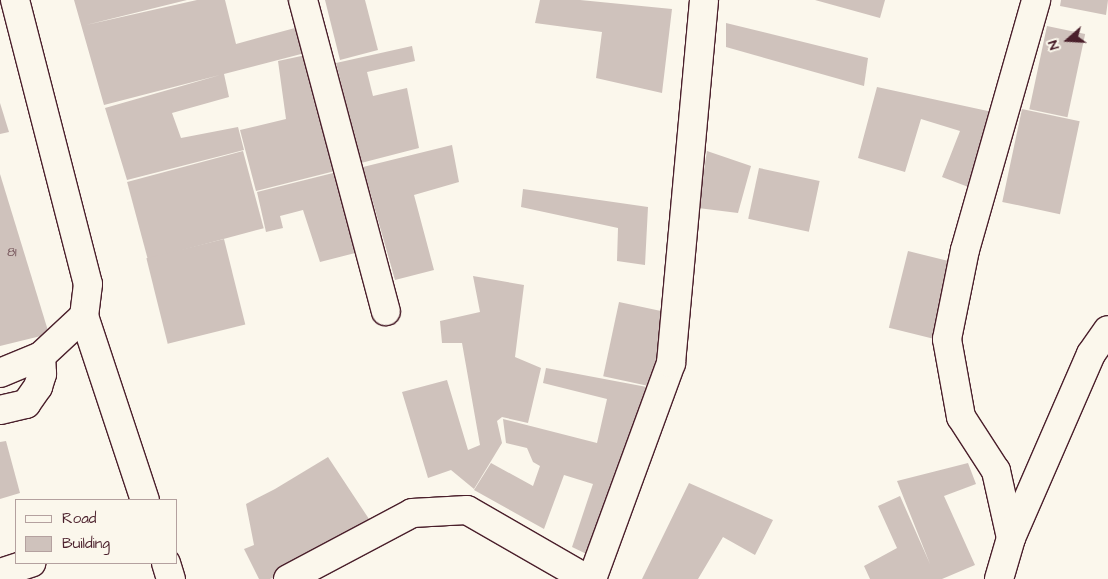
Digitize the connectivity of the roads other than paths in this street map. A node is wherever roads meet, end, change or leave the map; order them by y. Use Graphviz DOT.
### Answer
graph roads {
  1 [pos="15,0"];
  2 [pos="303,0"];
  3 [pos="704,0"];
  4 [pos="1036,0"];
  5 [pos="386,311"];
  6 [pos="84,316"];
  7 [pos="1108,330"];
  8 [pos="40,356"];
  9 [pos="0,373"];
  10 [pos="0,410"];
  11 [pos="145,499"];
  12 [pos="1011,538"];
  13 [pos="28,564"];
  14 [pos="166,564"];
  15 [pos="0,573"];
  16 [pos="171,579"];
  17 [pos="288,579"];
  18 [pos="588,579"];
  19 [pos="592,579"];
  20 [pos="999,579"];
  1 -- 6 [label="street"];
  2 -- 5 [label="street"];
  3 -- 19 [label="street"];
  4 -- 12 [label="street"];
  6 -- 8 [label="street"];
  6 -- 11 [label="street"];
  7 -- 12 [label="street"];
  8 -- 9 [label="street"];
  8 -- 10 [label="street"];
  12 -- 20 [label="street"];
  13 -- 15 [label="street"];
  14 -- 16 [label="street"];
  17 -- 18 [label="street"];
}
